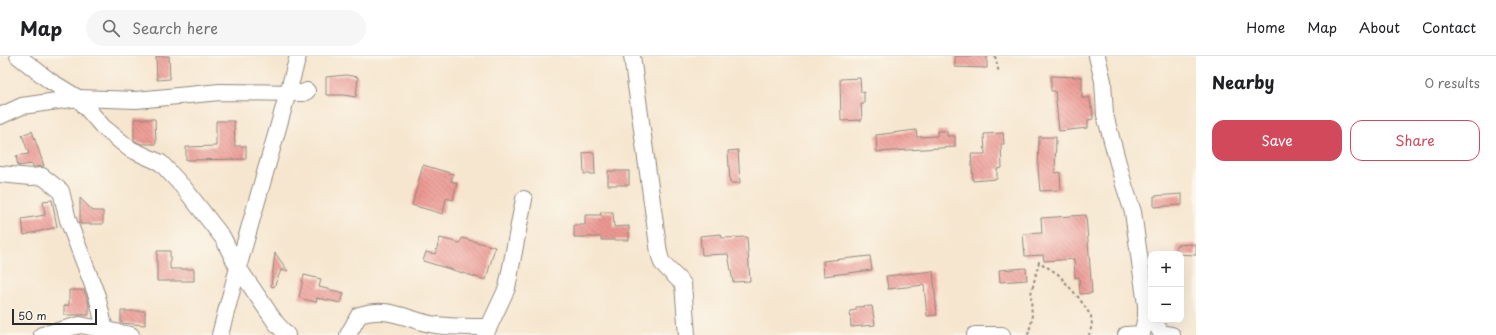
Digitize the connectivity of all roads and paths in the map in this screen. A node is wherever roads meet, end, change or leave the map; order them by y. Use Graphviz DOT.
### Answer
graph roads {
  1 [pos="18,56"];
  2 [pos="298,56"];
  3 [pos="632,56"];
  4 [pos="994,56"];
  5 [pos="1097,56"];
  6 [pos="999,73"];
  7 [pos="307,91"];
  8 [pos="288,93"];
  9 [pos="78,98"];
  10 [pos="0,116"];
  11 [pos="0,174"];
  12 [pos="524,199"];
  13 [pos="237,266"];
  14 [pos="1148,310"];
  15 [pos="1162,329"];
  16 [pos="105,330"];
  17 [pos="484,331"];
  18 [pos="1142,334"];
  19 [pos="42,335"];
  20 [pos="131,335"];
  21 [pos="220,335"];
  22 [pos="287,335"];
  23 [pos="348,335"];
  24 [pos="687,335"];
  25 [pos="975,335"];
  26 [pos="1002,335"];
  27 [pos="1028,335"];
  28 [pos="1090,335"];
  29 [pos="1126,335"];
  1 -- 9 [label="street"];
  2 -- 8 [label="street"];
  3 -- 24 [label="street"];
  4 -- 6 [label="path"];
  5 -- 14 [label="street"];
  7 -- 8 [label="street"];
  8 -- 9 [label="street"];
  8 -- 13 [label="street"];
  9 -- 10 [label="street"];
  9 -- 13 [label="street"];
  11 -- 16 [label="street"];
  12 -- 17 [label="street"];
  13 -- 21 [label="street"];
  13 -- 22 [label="street"];
  14 -- 18 [label="street"];
  15 -- 18 [label="street"];
  16 -- 19 [label="street"];
  16 -- 20 [label="street"];
  17 -- 23 [label="street"];
  18 -- 29 [label="street"];
  25 -- 26 [label="street"];
  27 -- 28 [label="path"];
}
